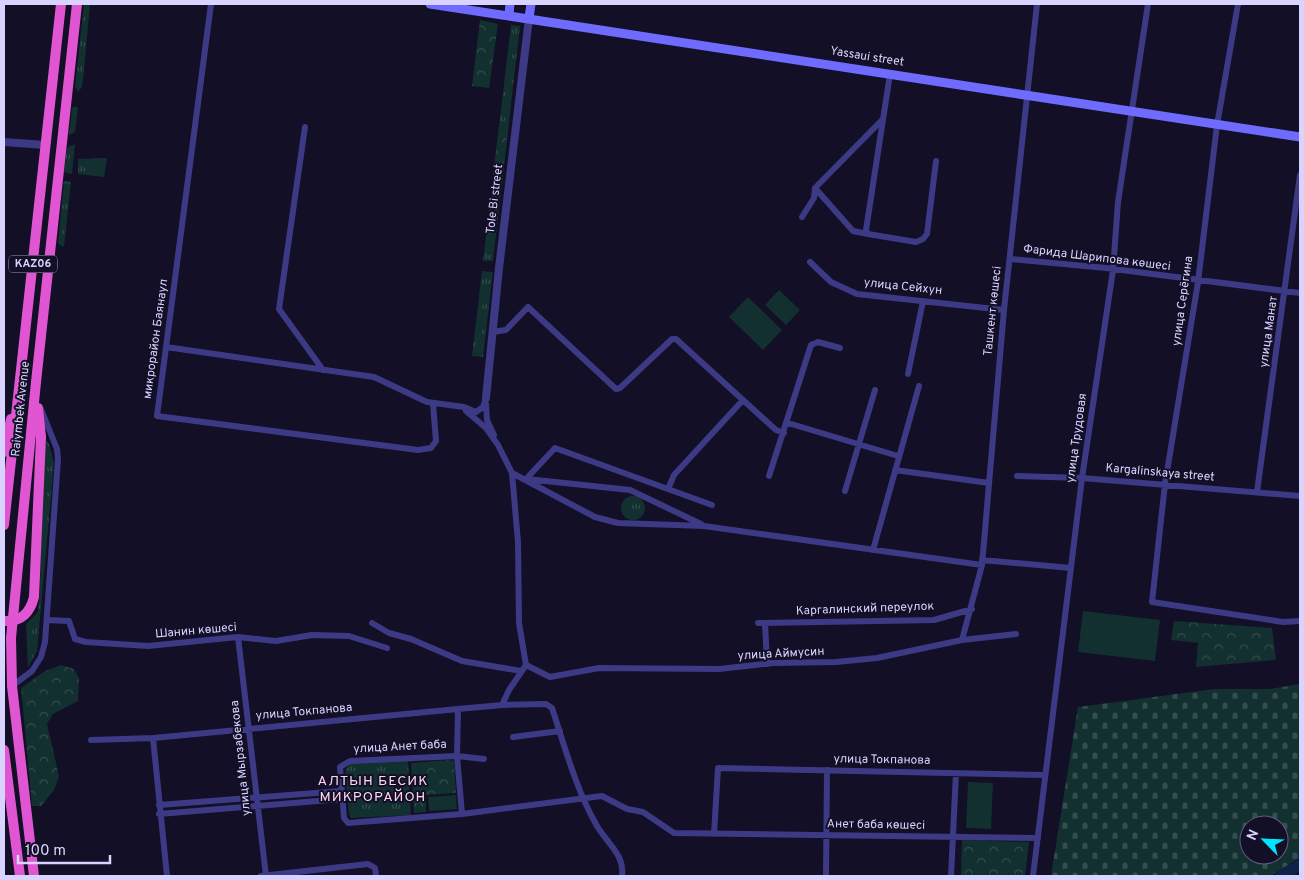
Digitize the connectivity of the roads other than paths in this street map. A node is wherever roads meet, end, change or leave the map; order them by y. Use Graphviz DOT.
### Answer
graph roads {
  1 [pos="61,4"];
  2 [pos="77,4"];
  3 [pos="211,4"];
  4 [pos="430,4"];
  5 [pos="510,4"];
  6 [pos="531,4"];
  7 [pos="1037,4"];
  8 [pos="1148,4"];
  9 [pos="1238,4"];
  10 [pos="484,8"];
  11 [pos="509,15"];
  12 [pos="529,18"];
  13 [pos="890,74"];
  14 [pos="1028,94"];
  15 [pos="1132,111"];
  16 [pos="883,119"];
  17 [pos="1217,125"];
  18 [pos="305,127"];
  19 [pos="1300,137"];
  20 [pos="4,142"];
  21 [pos="45,145"];
  22 [pos="936,161"];
  23 [pos="1300,175"];
  24 [pos="815,188"];
  25 [pos="802,217"];
  26 [pos="868,234"];
  27 [pos="1010,258"];
  28 [pos="810,262"];
  29 [pos="1113,270"];
  30 [pos="1198,282"];
  31 [pos="1286,291"];
  32 [pos="1300,293"];
  33 [pos="923,301"];
  34 [pos="1004,310"];
  35 [pos="492,332"];
  36 [pos="166,347"];
  37 [pos="840,348"];
  38 [pos="323,370"];
  39 [pos="908,374"];
  40 [pos="21,379"];
  41 [pos="36,382"];
  42 [pos="919,386"];
  43 [pos="875,390"];
  44 [pos="486,398"];
  45 [pos="37,399"];
  46 [pos="743,400"];
  47 [pos="433,404"];
  48 [pos="464,407"];
  49 [pos="788,423"];
  50 [pos="784,433"];
  51 [pos="498,444"];
  52 [pos="858,444"];
  53 [pos="4,452"];
  54 [pos="898,456"];
  55 [pos="895,470"];
  56 [pos="512,473"];
  57 [pos="769,476"];
  58 [pos="1017,476"];
  59 [pos="1082,478"];
  60 [pos="526,479"];
  61 [pos="990,483"];
  62 [pos="1165,484"];
  63 [pos="668,489"];
  64 [pos="845,492"];
  65 [pos="1257,492"];
  66 [pos="1300,496"];
  67 [pos="712,506"];
  68 [pos="4,525"];
  69 [pos="704,526"];
  70 [pos="873,550"];
  71 [pos="982,562"];
  72 [pos="1071,568"];
  73 [pos="972,609"];
  74 [pos="47,620"];
  75 [pos="4,621"];
  76 [pos="1300,621"];
  77 [pos="372,623"];
  78 [pos="1016,634"];
  79 [pos="238,637"];
  80 [pos="962,640"];
  81 [pos="387,648"];
  82 [pos="526,664"];
  83 [pos="766,664"];
  84 [pos="521,671"];
  85 [pos="12,686"];
  86 [pos="502,705"];
  87 [pos="458,712"];
  88 [pos="249,728"];
  89 [pos="560,731"];
  90 [pos="513,737"];
  91 [pos="153,738"];
  92 [pos="92,740"];
  93 [pos="4,750"];
  94 [pos="457,756"];
  95 [pos="484,758"];
  96 [pos="827,770"];
  97 [pos="956,773"];
  98 [pos="1045,775"];
  99 [pos="341,791"];
  100 [pos="257,798"];
  101 [pos="342,799"];
  102 [pos="584,799"];
  103 [pos="158,805"];
  104 [pos="258,806"];
  105 [pos="462,811"];
  106 [pos="159,814"];
  107 [pos="714,834"];
  108 [pos="828,835"];
  109 [pos="954,837"];
  110 [pos="1038,838"];
  111 [pos="20,876"];
  112 [pos="34,876"];
  113 [pos="167,876"];
  114 [pos="261,876"];
  115 [pos="266,876"];
  116 [pos="376,876"];
  117 [pos="622,876"];
  118 [pos="826,876"];
  119 [pos="951,876"];
  120 [pos="1033,876"];
  1 -- 21 [label="highway, Raiymbek Avenue / KАZ06"];
  2 -- 41 [label="highway, Raiymbek Avenue / KАZ06"];
  3 -- 36 [label="street, микрорайон Баянаул"];
  4 -- 10 [label="main road, Yassaui street"];
  5 -- 11 [label="main road"];
  6 -- 12 [label="main road, Tole Bi street"];
  7 -- 14 [label="street, Ташкент көшесі"];
  8 -- 15 [label="street, улица Трудовая"];
  9 -- 17 [label="street, улица Серёгина"];
  10 -- 11 [label="main road, Yassaui street"];
  11 -- 12 [label="main road, Yassaui street"];
  12 -- 13 [label="main road, Yassaui street"];
  12 -- 35 [label="street, Tole Bi street"];
  13 -- 14 [label="main road, Yassaui street"];
  13 -- 16 [label="street"];
  14 -- 15 [label="main road, Yassaui street"];
  14 -- 27 [label="street, Ташкент көшесі"];
  15 -- 17 [label="main road, Yassaui street"];
  15 -- 29 [label="street, улица Трудовая"];
  16 -- 24 [label="street"];
  16 -- 26 [label="street"];
  17 -- 19 [label="main road, Yassaui street"];
  17 -- 30 [label="street, улица Серёгина"];
  18 -- 38 [label="street"];
  20 -- 21 [label="street"];
  21 -- 40 [label="highway, Raiymbek Avenue / KАZ06"];
  22 -- 26 [label="street"];
  23 -- 31 [label="street, улица Манат"];
  24 -- 25 [label="street"];
  24 -- 26 [label="street"];
  27 -- 29 [label="street, Фарида Шарипова көшесі"];
  27 -- 34 [label="street, Ташкент көшесі"];
  28 -- 33 [label="street, улица Сейхун"];
  29 -- 30 [label="street, Фарида Шарипова көшесі"];
  29 -- 59 [label="street, улица Трудовая"];
  30 -- 31 [label="street, Фарида Шарипова көшесі"];
  30 -- 62 [label="street, улица Серёгина"];
  31 -- 32 [label="street, Фарида Шарипова көшесі"];
  31 -- 65 [label="street, улица Манат"];
  33 -- 34 [label="street, улица Сейхун"];
  33 -- 39 [label="street"];
  34 -- 61 [label="street, Ташкент көшесі"];
  35 -- 44 [label="street, Tole Bi street"];
  35 -- 46 [label="street"];
  36 -- 38 [label="street"];
  36 -- 47 [label="street, микрорайон Баянаул"];
  37 -- 49 [label="street"];
  38 -- 47 [label="street"];
  40 -- 53 [label="highway"];
  40 -- 68 [label="highway, Raiymbek Avenue / KАZ06"];
  41 -- 45 [label="highway"];
  41 -- 85 [label="highway, Raiymbek Avenue / KАZ06"];
  42 -- 54 [label="street"];
  43 -- 52 [label="street"];
  44 -- 48 [label="street"];
  44 -- 51 [label="street"];
  45 -- 74 [label="street"];
  45 -- 75 [label="highway, bridge"];
  46 -- 50 [label="street"];
  46 -- 63 [label="street"];
  47 -- 48 [label="street"];
  48 -- 51 [label="street"];
  49 -- 50 [label="street"];
  49 -- 52 [label="street"];
  50 -- 57 [label="street"];
  51 -- 56 [label="street"];
  52 -- 54 [label="street"];
  52 -- 64 [label="street"];
  54 -- 55 [label="street"];
  55 -- 61 [label="street"];
  55 -- 70 [label="street"];
  56 -- 60 [label="street"];
  56 -- 82 [label="street"];
  58 -- 59 [label="street, Kargalinskaya street"];
  59 -- 62 [label="street, Kargalinskaya street"];
  59 -- 72 [label="street, улица Трудовая"];
  60 -- 63 [label="street"];
  60 -- 69 [label="street"];
  60 -- 69 [label="street"];
  61 -- 71 [label="street, Ташкент көшесі"];
  62 -- 65 [label="street, Kargalinskaya street"];
  62 -- 76 [label="street, улица Серёгина"];
  63 -- 67 [label="street"];
  65 -- 66 [label="street, Kargalinskaya street"];
  69 -- 70 [label="street"];
  70 -- 71 [label="street"];
  71 -- 72 [label="street"];
  71 -- 73 [label="street, Ташкент көшесі"];
  72 -- 98 [label="street, улица Трудовая"];
  73 -- 80 [label="street, Ташкент көшесі"];
  73 -- 83 [label="street, Каргалинский переулок"];
  74 -- 79 [label="street, Шанин көшесі"];
  74 -- 85 [label="street"];
  77 -- 84 [label="street"];
  78 -- 80 [label="street, улица Аймусин"];
  79 -- 81 [label="street, Шанин көшесі"];
  79 -- 88 [label="street, улица Мырзабекова"];
  80 -- 83 [label="street, улица Аймусин"];
  82 -- 83 [label="street, улица Аймусин"];
  82 -- 84 [label="street"];
  84 -- 86 [label="street"];
  85 -- 112 [label="highway, Raiymbek Avenue / KАZ06"];
  86 -- 87 [label="street, улица Токпанова"];
  86 -- 89 [label="street, улица Токпанова"];
  87 -- 88 [label="street, улица Токпанова"];
  87 -- 94 [label="street"];
  88 -- 91 [label="street, улица Токпанова"];
  88 -- 100 [label="street, улица Мырзабекова"];
  89 -- 90 [label="street"];
  89 -- 102 [label="street"];
  91 -- 92 [label="street, улица Токпанова"];
  91 -- 103 [label="street"];
  93 -- 111 [label="highway"];
  94 -- 95 [label="street, улица Анет баба"];
  94 -- 99 [label="street, улица Анет баба"];
  94 -- 105 [label="street"];
  96 -- 97 [label="street, улица Токпанова"];
  96 -- 107 [label="street, улица Токпанова"];
  96 -- 108 [label="street"];
  97 -- 98 [label="street, улица Токпанова"];
  97 -- 109 [label="street"];
  98 -- 110 [label="street, улица Трудовая"];
  99 -- 100 [label="street"];
  99 -- 101 [label="street, улица Анет баба"];
  100 -- 103 [label="street"];
  100 -- 104 [label="street, улица Мырзабекова"];
  101 -- 104 [label="street"];
  101 -- 105 [label="street, улица Анет баба"];
  102 -- 105 [label="street, улица Анет баба"];
  102 -- 107 [label="street, Анет баба көшесі"];
  102 -- 117 [label="street"];
  103 -- 106 [label="street"];
  104 -- 106 [label="street"];
  104 -- 115 [label="street, улица Мырзабекова"];
  106 -- 113 [label="street"];
  107 -- 108 [label="street, Анет баба көшесі"];
  108 -- 109 [label="street, Анет баба көшесі"];
  108 -- 118 [label="street"];
  109 -- 110 [label="street, Анет баба көшесі"];
  109 -- 119 [label="street"];
  110 -- 120 [label="street, улица Трудовая"];
  114 -- 115 [label="street"];
  115 -- 116 [label="street"];
}
